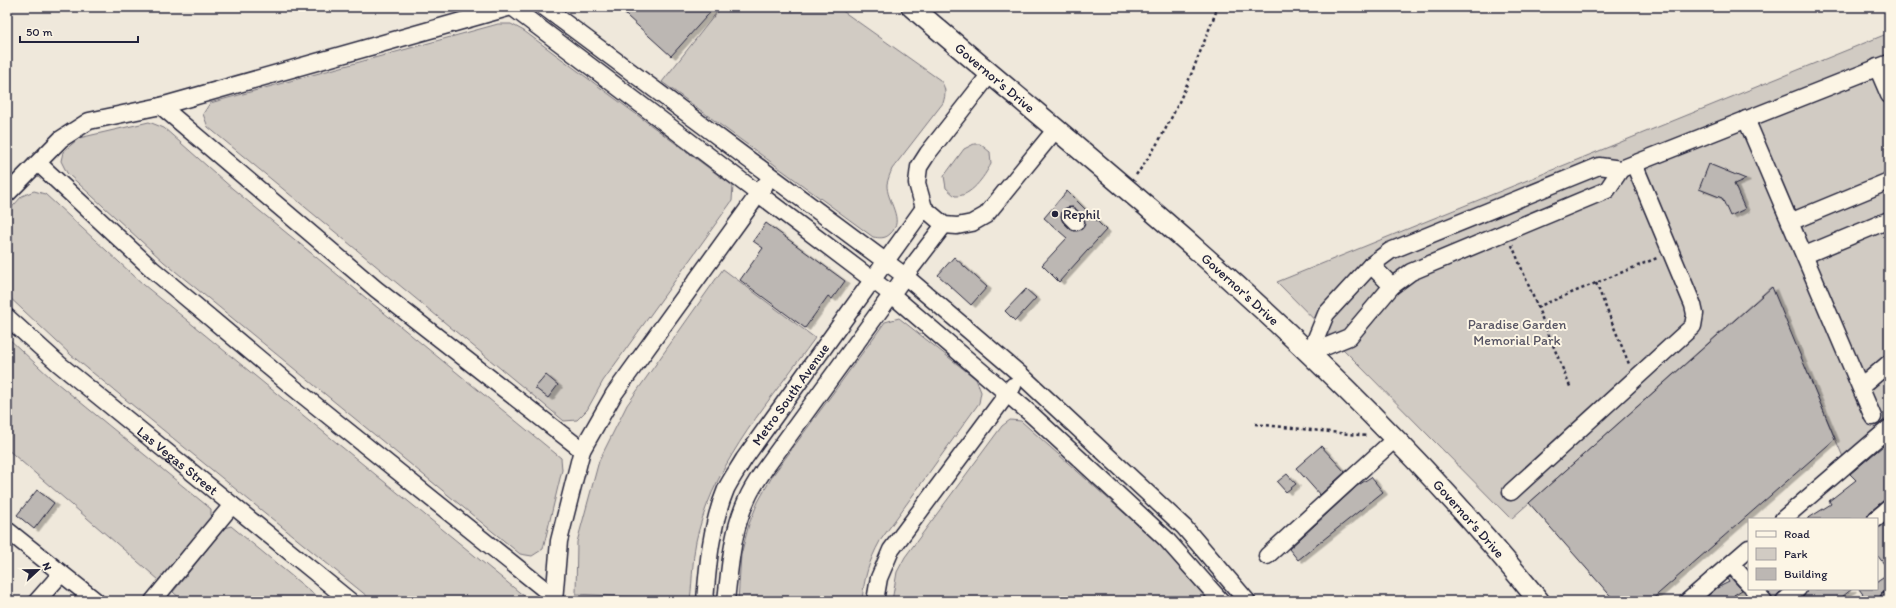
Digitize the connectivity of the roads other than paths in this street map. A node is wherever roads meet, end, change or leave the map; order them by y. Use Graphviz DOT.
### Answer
graph roads {
  1 [pos="512,7"];
  2 [pos="544,7"];
  3 [pos="912,7"];
  4 [pos="1883,65"];
  5 [pos="990,74"];
  6 [pos="1889,95"];
  7 [pos="161,106"];
  8 [pos="1746,119"];
  9 [pos="1056,129"];
  10 [pos="38,164"];
  11 [pos="1627,166"];
  12 [pos="772,176"];
  13 [pos="1889,181"];
  14 [pos="759,193"];
  15 [pos="7,194"];
  16 [pos="924,208"];
  17 [pos="1889,220"];
  18 [pos="1790,222"];
  19 [pos="944,225"];
  20 [pos="1805,255"];
  21 [pos="885,262"];
  22 [pos="1370,265"];
  23 [pos="905,276"];
  24 [pos="872,280"];
  25 [pos="1392,286"];
  26 [pos="892,294"];
  27 [pos="7,317"];
  28 [pos="1310,353"];
  29 [pos="1889,363"];
  30 [pos="1021,375"];
  31 [pos="1861,387"];
  32 [pos="1007,393"];
  33 [pos="1874,417"];
  34 [pos="1889,428"];
  35 [pos="1395,439"];
  36 [pos="582,450"];
  37 [pos="1511,492"];
  38 [pos="232,505"];
  39 [pos="1889,508"];
  40 [pos="1784,518"];
  41 [pos="1877,518"];
  42 [pos="7,530"];
  43 [pos="1748,549"];
  44 [pos="1267,556"];
  45 [pos="1731,564"];
  46 [pos="61,574"];
  47 [pos="1748,583"];
  48 [pos="1754,590"];
  49 [pos="1797,590"];
  50 [pos="554,599"];
  51 [pos="37,601"];
  52 [pos="96,601"];
  53 [pos="153,601"];
  54 [pos="350,601"];
  55 [pos="705,601"];
  56 [pos="726,601"];
  57 [pos="875,601"];
  58 [pos="1221,601"];
  59 [pos="1247,601"];
  60 [pos="1539,601"];
  61 [pos="1688,601"];
  62 [pos="1764,601"];
  63 [pos="1784,601"];
  1 -- 7 [label="street"];
  1 -- 14 [label="street"];
  2 -- 12 [label="street"];
  3 -- 5 [label="main road, Governor's Drive"];
  4 -- 6 [label="street"];
  4 -- 8 [label="street"];
  5 -- 9 [label="main road, Governor's Drive"];
  5 -- 16 [label="street"];
  7 -- 10 [label="street"];
  7 -- 36 [label="street"];
  8 -- 11 [label="street"];
  8 -- 18 [label="street"];
  9 -- 19 [label="street"];
  9 -- 28 [label="main road, Governor's Drive"];
  10 -- 15 [label="street"];
  10 -- 50 [label="street"];
  11 -- 22 [label="street"];
  11 -- 25 [label="street"];
  11 -- 37 [label="street"];
  12 -- 14 [label="street"];
  12 -- 21 [label="street"];
  13 -- 18 [label="street"];
  14 -- 24 [label="street"];
  14 -- 36 [label="street"];
  16 -- 19 [label="street"];
  16 -- 21 [label="street, Metro South Avenue"];
  17 -- 20 [label="street"];
  18 -- 20 [label="street"];
  19 -- 23 [label="street, Metro South Avenue"];
  20 -- 31 [label="street"];
  21 -- 23 [label="street"];
  21 -- 24 [label="street, Metro South Avenue"];
  22 -- 25 [label="street"];
  22 -- 28 [label="street"];
  23 -- 26 [label="street, Metro South Avenue"];
  23 -- 30 [label="street"];
  24 -- 26 [label="street"];
  24 -- 55 [label="street, Metro South Avenue"];
  25 -- 28 [label="street"];
  26 -- 32 [label="street"];
  26 -- 56 [label="street, Metro South Avenue"];
  27 -- 38 [label="street, Las Vegas Street"];
  28 -- 35 [label="main road, Governor's Drive"];
  29 -- 31 [label="street"];
  30 -- 32 [label="street"];
  30 -- 59 [label="street"];
  31 -- 33 [label="street"];
  32 -- 57 [label="street"];
  32 -- 58 [label="street"];
  34 -- 40 [label="street"];
  35 -- 44 [label="street"];
  35 -- 60 [label="main road, Governor's Drive"];
  36 -- 50 [label="street"];
  38 -- 53 [label="street"];
  38 -- 54 [label="street, Las Vegas Street"];
  39 -- 41 [label="street"];
  42 -- 46 [label="street"];
  43 -- 45 [label="street"];
  45 -- 47 [label="street"];
  45 -- 61 [label="street"];
  46 -- 51 [label="street"];
  46 -- 52 [label="street"];
  48 -- 62 [label="street"];
  49 -- 63 [label="street"];
}
